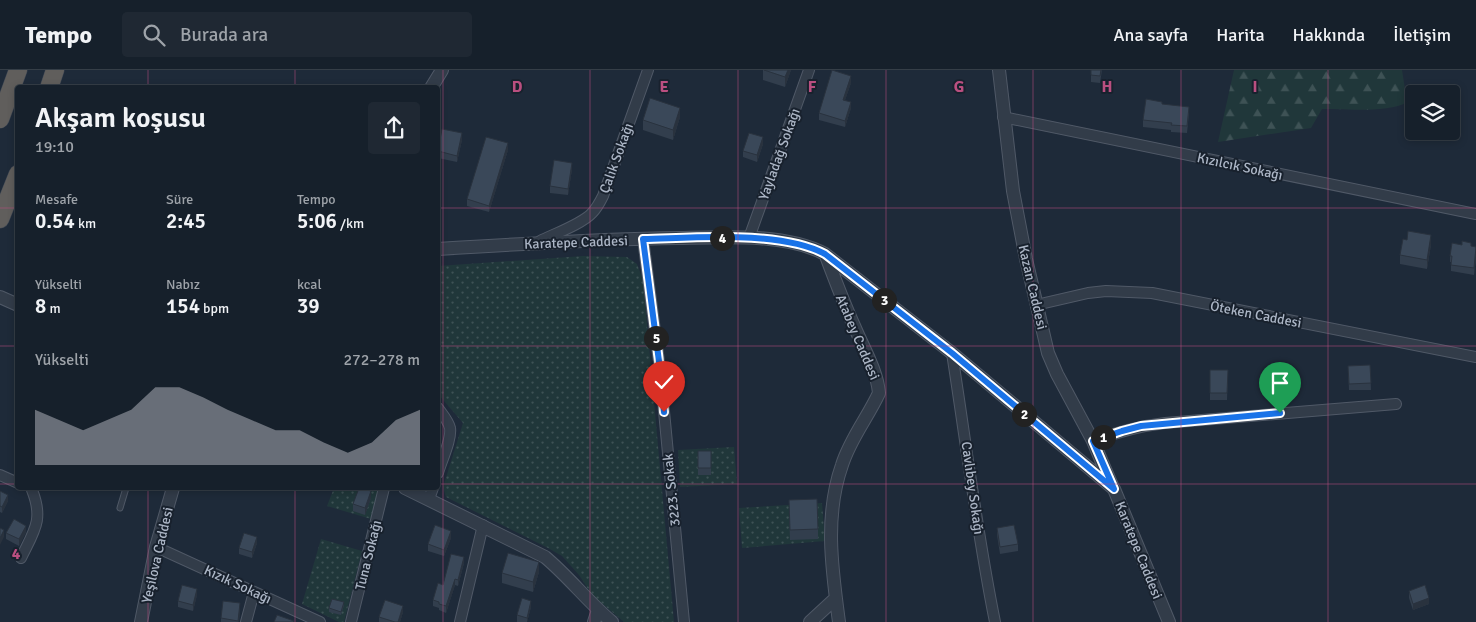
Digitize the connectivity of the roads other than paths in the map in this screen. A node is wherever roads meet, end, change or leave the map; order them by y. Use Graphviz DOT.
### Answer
graph roads {
  1 [pos="18,70"];
  2 [pos="55,70"];
  3 [pos="442,70"];
  4 [pos="648,70"];
  5 [pos="809,70"];
  6 [pos="999,70"];
  7 [pos="50,85"];
  8 [pos="433,85"];
  9 [pos="1003,117"];
  10 [pos="0,119"];
  11 [pos="15,182"];
  12 [pos="1476,214"];
  13 [pos="0,219"];
  14 [pos="749,238"];
  15 [pos="643,239"];
  16 [pos="537,243"];
  17 [pos="440,249"];
  18 [pos="825,254"];
  19 [pos="0,297"];
  20 [pos="15,304"];
  21 [pos="1036,305"];
  22 [pos="952,353"];
  23 [pos="1476,357"];
  24 [pos="1396,404"];
  25 [pos="440,411"];
  26 [pos="1093,441"];
  27 [pos="440,466"];
  28 [pos="0,475"];
  29 [pos="15,482"];
  30 [pos="1114,489"];
  31 [pos="31,490"];
  32 [pos="125,490"];
  33 [pos="172,490"];
  34 [pos="384,490"];
  35 [pos="415,490"];
  36 [pos="431,493"];
  37 [pos="120,508"];
  38 [pos="483,525"];
  39 [pos="156,547"];
  40 [pos="21,558"];
  41 [pos="254,592"];
  42 [pos="836,598"];
  43 [pos="596,616"];
  44 [pos="141,622"];
  45 [pos="246,622"];
  46 [pos="320,622"];
  47 [pos="352,622"];
  48 [pos="460,622"];
  49 [pos="612,622"];
  50 [pos="684,622"];
  51 [pos="810,622"];
  52 [pos="839,622"];
  53 [pos="995,622"];
  54 [pos="1169,622"];
  1 -- 10 [label="highway"];
  2 -- 7 [label="highway"];
  3 -- 8 [label="street"];
  4 -- 16 [label="street, Çalık Sokağı"];
  5 -- 14 [label="street, Yayladağ Sokağı"];
  6 -- 9 [label="street, Kazan Caddesi"];
  9 -- 12 [label="street, Kızılcık Sokağı"];
  9 -- 21 [label="street, Kazan Caddesi"];
  11 -- 13 [label="highway"];
  14 -- 15 [label="street, Karatepe Caddesi"];
  14 -- 18 [label="street, Karatepe Caddesi"];
  15 -- 16 [label="street, Karatepe Caddesi"];
  15 -- 50 [label="street, 3223. Sokak"];
  16 -- 17 [label="street, Karatepe Caddesi"];
  18 -- 22 [label="street, Karatepe Caddesi"];
  18 -- 42 [label="street, Atabey Caddesi"];
  19 -- 20 [label="street"];
  21 -- 23 [label="street, Öteken Caddesi"];
  21 -- 26 [label="street, Kazan Caddesi"];
  22 -- 30 [label="street, Karatepe Caddesi"];
  22 -- 53 [label="street, Cavlıbey Sokağı"];
  24 -- 26 [label="street"];
  25 -- 27 [label="street"];
  26 -- 30 [label="street, Kazan Caddesi"];
  28 -- 29 [label="street"];
  30 -- 54 [label="street, Karatepe Caddesi"];
  31 -- 40 [label="street"];
  32 -- 37 [label="lane"];
  33 -- 39 [label="street, Yeşilova Caddesi"];
  34 -- 47 [label="street, Tuna Sokağı"];
  35 -- 36 [label="street"];
  36 -- 38 [label="street"];
  38 -- 43 [label="street"];
  38 -- 48 [label="street"];
  39 -- 41 [label="street, Kızık Sokağı"];
  39 -- 44 [label="street, Yeşilova Caddesi"];
  41 -- 45 [label="street"];
  41 -- 46 [label="street, Kızık Sokağı"];
  42 -- 51 [label="street"];
  42 -- 52 [label="street, Atabey Caddesi"];
  43 -- 49 [label="street"];
}
